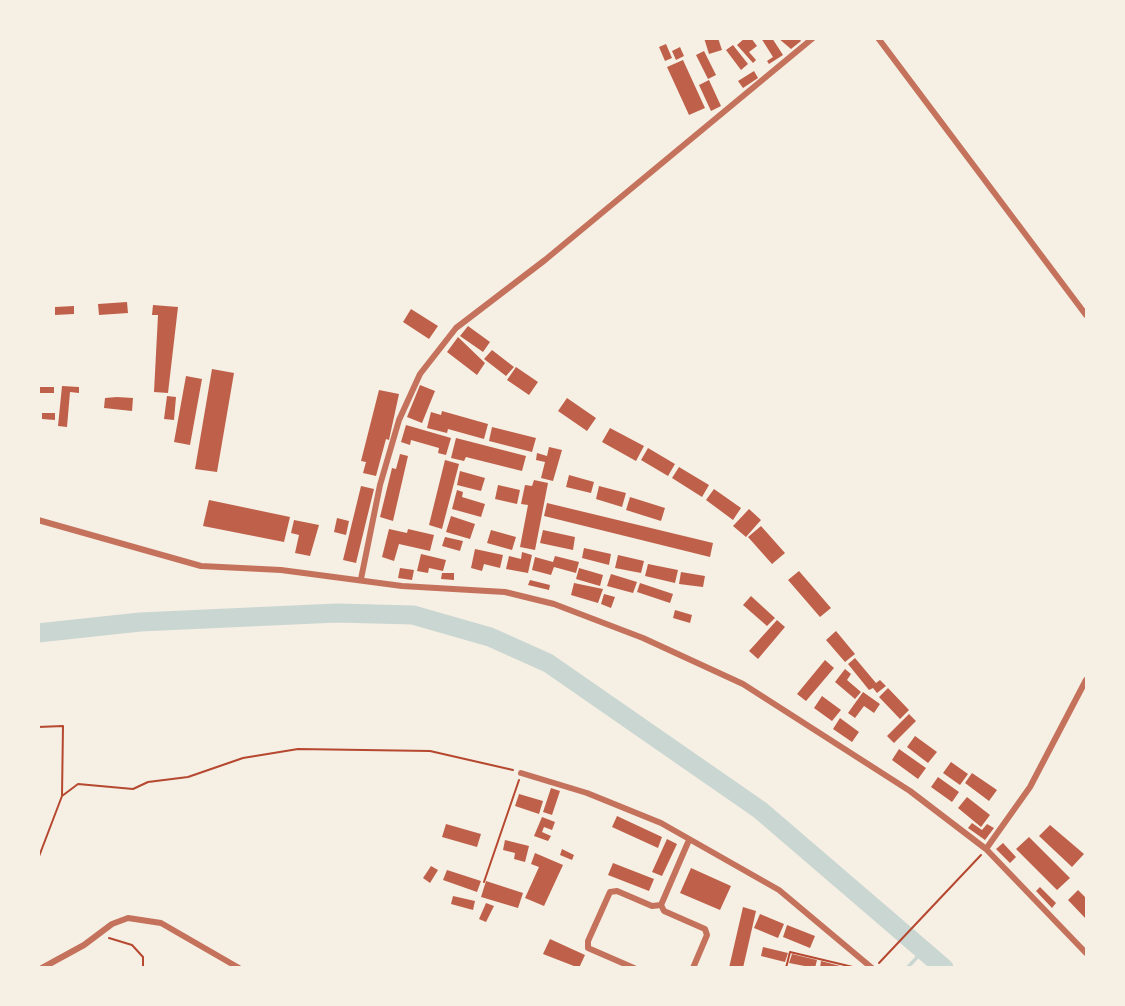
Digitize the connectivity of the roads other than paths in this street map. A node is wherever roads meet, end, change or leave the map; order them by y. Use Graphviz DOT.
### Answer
graph roads {
  1 [pos="813,38"];
  2 [pos="878,38"];
  3 [pos="1087,315"];
  4 [pos="38,520"];
  5 [pos="361,579"];
  6 [pos="1087,680"];
  7 [pos="521,773"];
  8 [pos="689,840"];
  9 [pos="986,849"];
  10 [pos="662,905"];
  11 [pos="1087,953"];
  12 [pos="42,968"];
  13 [pos="239,968"];
  14 [pos="634,968"];
  15 [pos="693,968"];
  16 [pos="874,968"];
  1 -- 5 [label="street"];
  2 -- 3 [label="street"];
  4 -- 5 [label="street"];
  5 -- 9 [label="street"];
  6 -- 9 [label="street"];
  7 -- 8 [label="street"];
  8 -- 10 [label="street"];
  8 -- 16 [label="street"];
  9 -- 11 [label="street"];
  10 -- 14 [label="street"];
  10 -- 15 [label="street"];
  12 -- 13 [label="street"];
}
